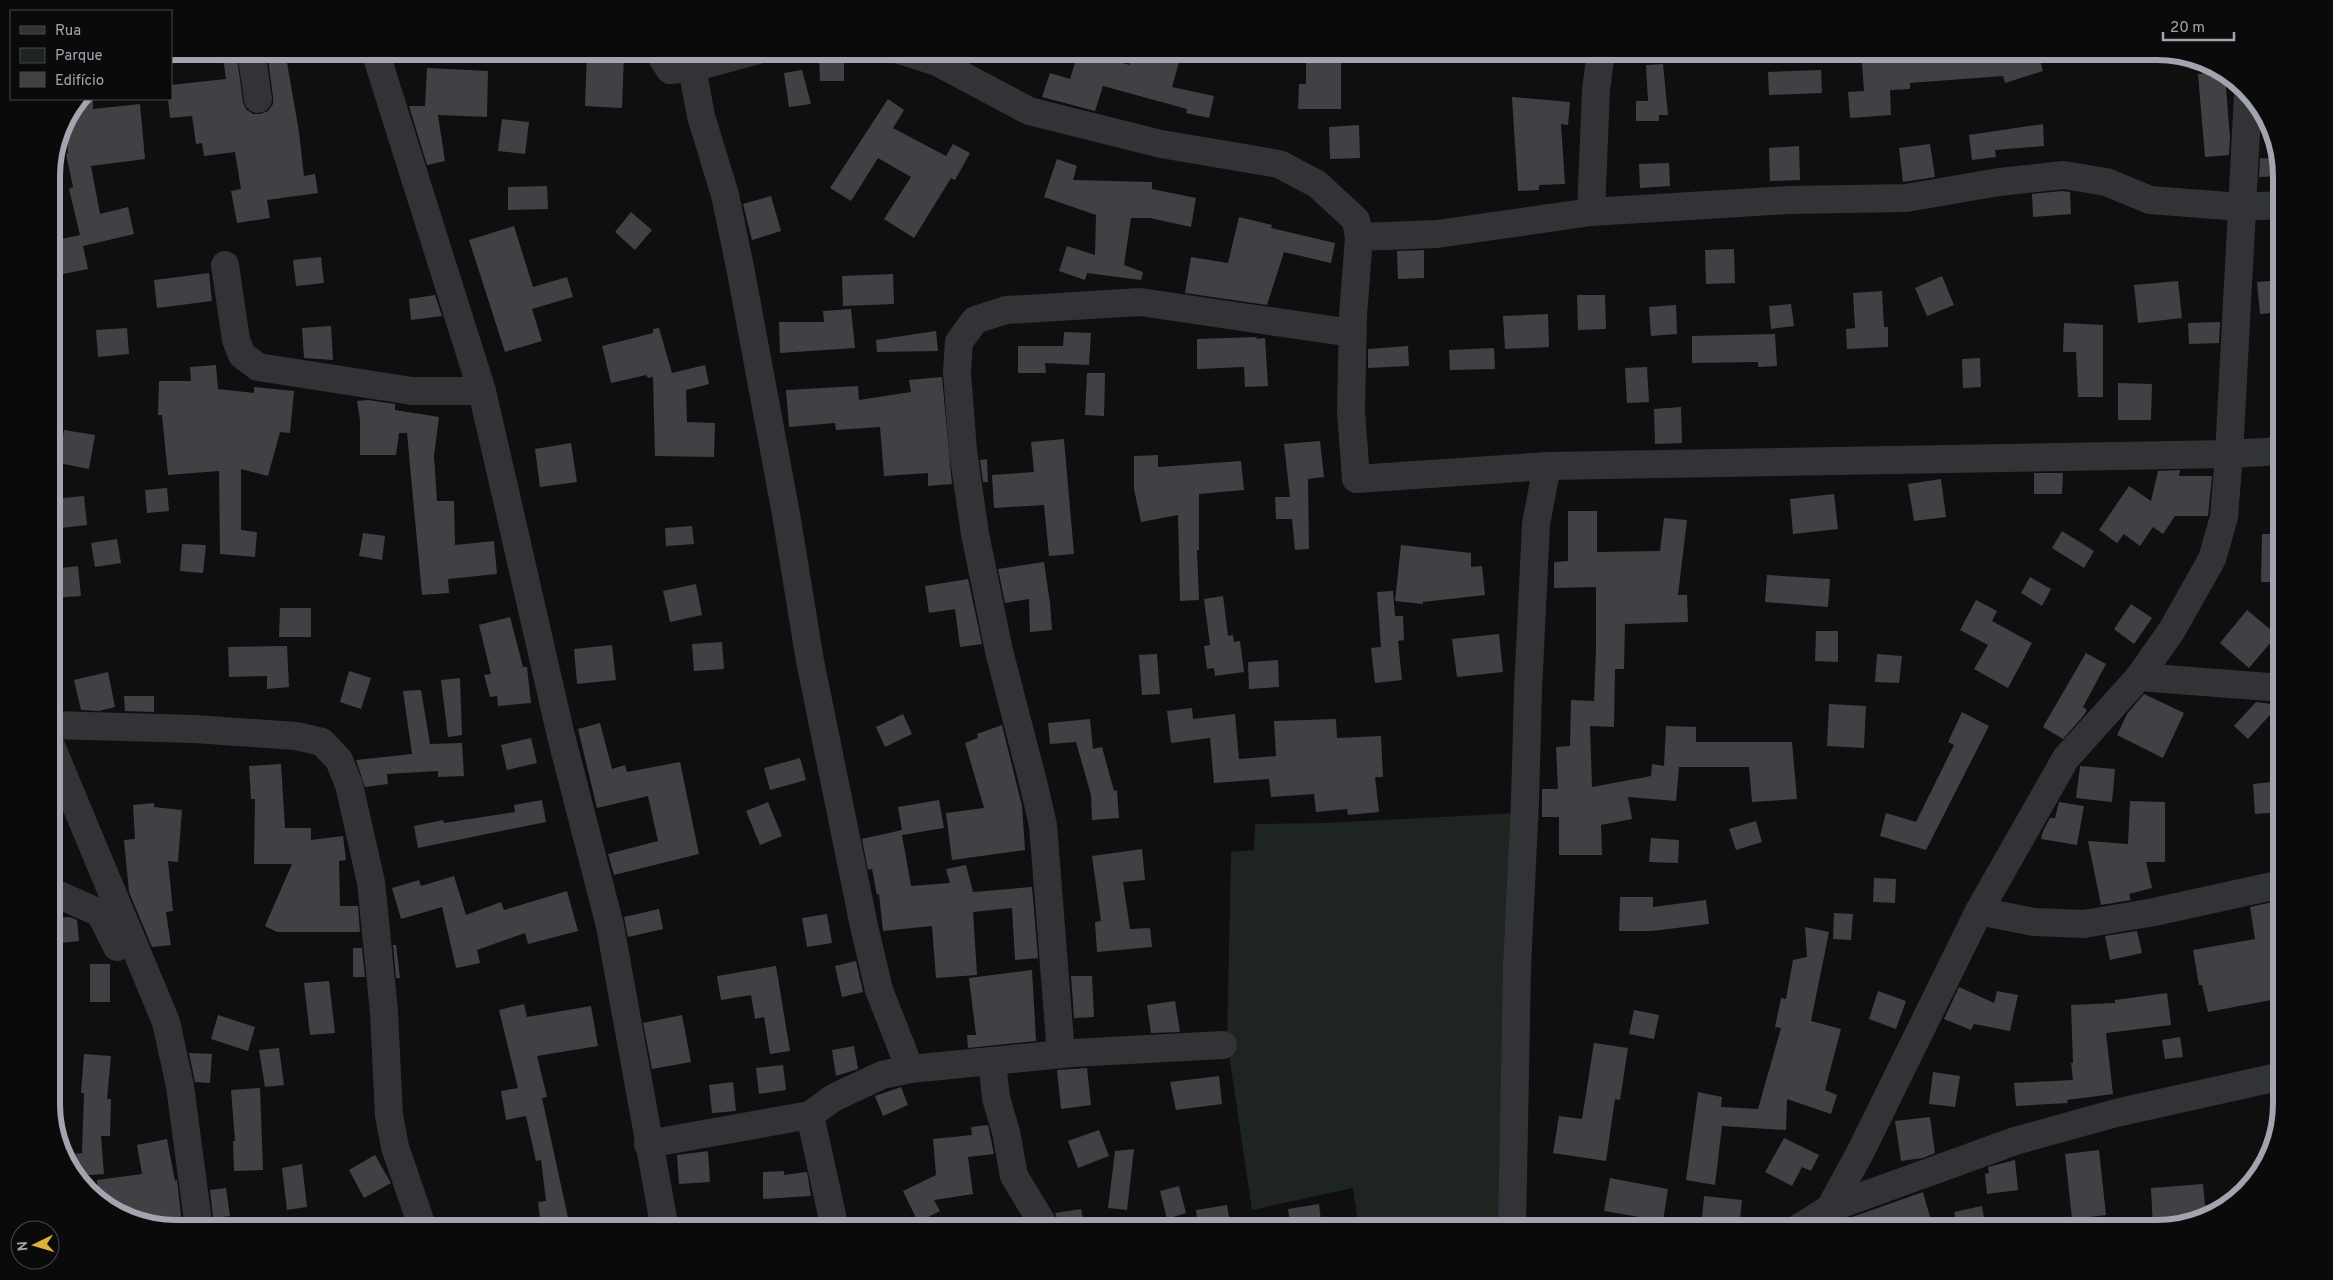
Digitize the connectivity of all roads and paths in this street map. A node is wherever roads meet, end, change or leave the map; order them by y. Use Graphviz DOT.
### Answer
graph roads {
  1 [pos="252,60"];
  2 [pos="378,60"];
  3 [pos="664,60"];
  4 [pos="722,60"];
  5 [pos="931,60"];
  6 [pos="1600,60"];
  7 [pos="692,68"];
  8 [pos="258,99"];
  9 [pos="2247,105"];
  10 [pos="2273,206"];
  11 [pos="2241,207"];
  12 [pos="1592,212"];
  13 [pos="1359,237"];
  14 [pos="225,265"];
  15 [pos="1352,333"];
  16 [pos="482,391"];
  17 [pos="2273,452"];
  18 [pos="2229,454"];
  19 [pos="1547,466"];
  20 [pos="2139,677"];
  21 [pos="2273,687"];
  22 [pos="60,724"];
  23 [pos="60,767"];
  24 [pos="2273,886"];
  25 [pos="60,895"];
  26 [pos="1980,911"];
  27 [pos="150,984"];
  28 [pos="1222,1045"];
  29 [pos="1061,1054"];
  30 [pos="992,1062"];
  31 [pos="910,1069"];
  32 [pos="2273,1078"];
  33 [pos="810,1115"];
  34 [pos="648,1144"];
  35 [pos="1830,1208"];
  36 [pos="198,1220"];
  37 [pos="420,1220"];
  38 [pos="663,1220"];
  39 [pos="833,1220"];
  40 [pos="1041,1220"];
  41 [pos="1512,1220"];
  42 [pos="1811,1220"];
  1 -- 8 [label="street"];
  2 -- 16 [label="street"];
  3 -- 7 [label="street"];
  4 -- 7 [label="street"];
  5 -- 13 [label="street"];
  6 -- 12 [label="street"];
  7 -- 31 [label="street"];
  9 -- 11 [label="street"];
  10 -- 11 [label="street"];
  11 -- 12 [label="street"];
  11 -- 18 [label="street"];
  12 -- 13 [label="street"];
  13 -- 15 [label="street"];
  14 -- 16 [label="street"];
  15 -- 19 [label="street"];
  15 -- 29 [label="street"];
  16 -- 34 [label="street"];
  17 -- 18 [label="street"];
  18 -- 19 [label="street"];
  18 -- 20 [label="street"];
  19 -- 41 [label="street"];
  20 -- 21 [label="street"];
  20 -- 26 [label="street"];
  22 -- 37 [label="street"];
  23 -- 27 [label="street"];
  24 -- 26 [label="street"];
  25 -- 27 [label="street"];
  26 -- 35 [label="street"];
  27 -- 36 [label="street"];
  28 -- 29 [label="street"];
  29 -- 30 [label="street"];
  30 -- 31 [label="street"];
  30 -- 40 [label="street"];
  31 -- 33 [label="street"];
  32 -- 35 [label="street"];
  33 -- 34 [label="street"];
  33 -- 39 [label="street"];
  34 -- 38 [label="street"];
  35 -- 42 [label="street"];
}
